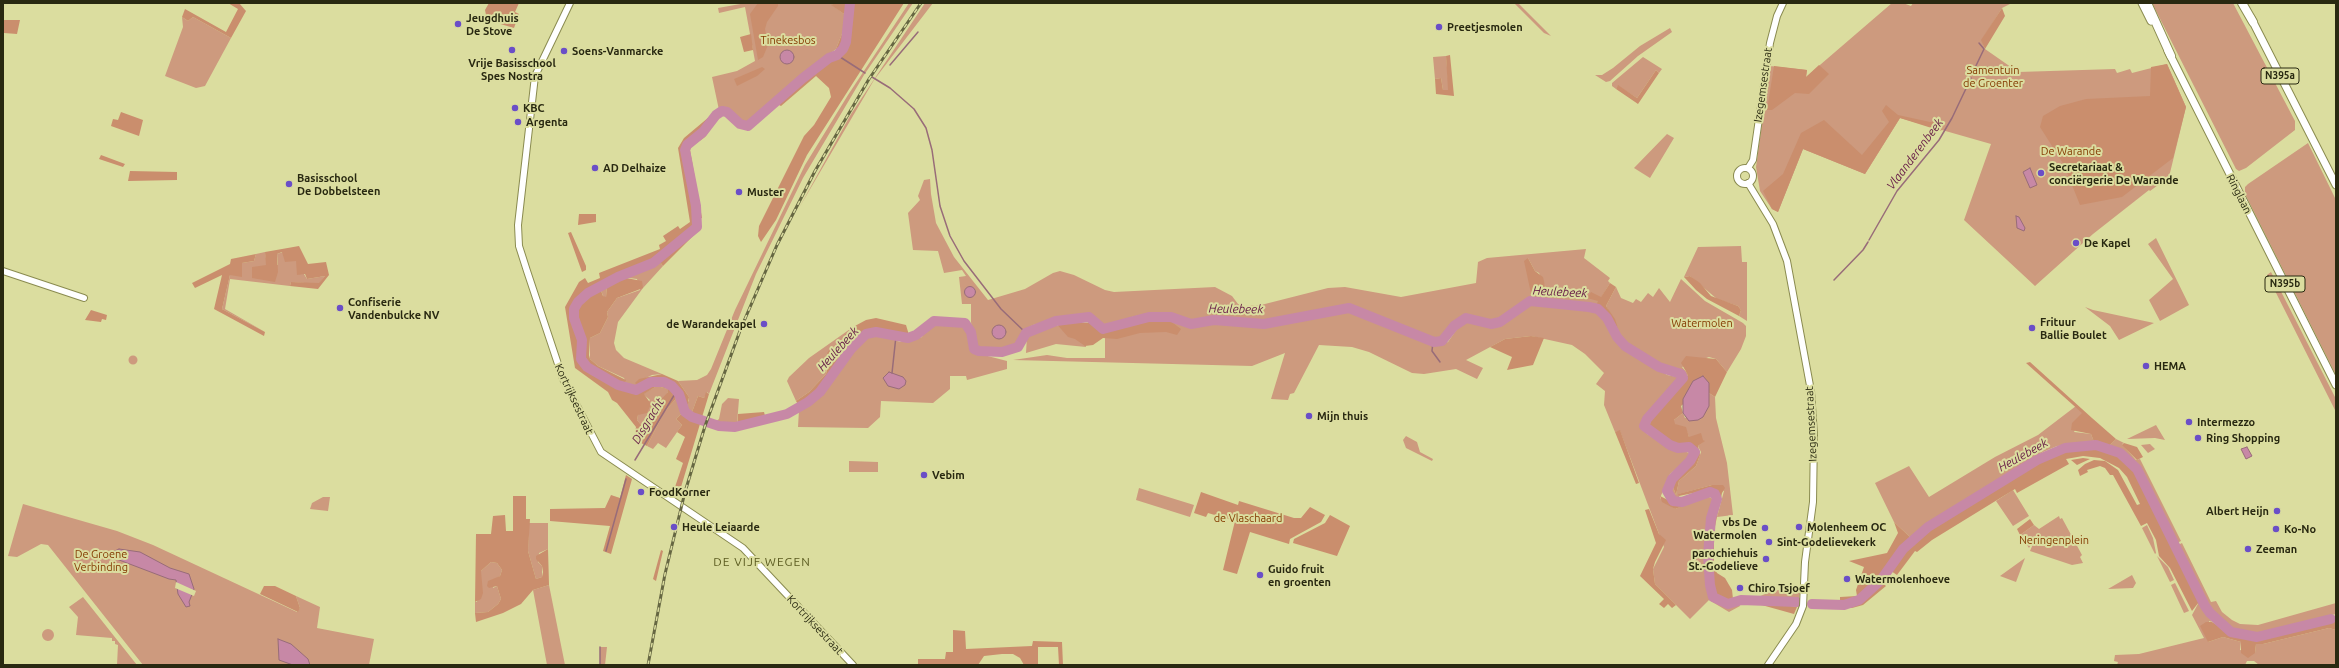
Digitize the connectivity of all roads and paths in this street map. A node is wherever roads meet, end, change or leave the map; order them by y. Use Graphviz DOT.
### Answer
graph roads {
  1 [pos="570,3"];
  2 [pos="1783,3"];
  3 [pos="2142,3"];
  4 [pos="2147,3"];
  5 [pos="2243,3"];
  6 [pos="2253,22"];
  7 [pos="2170,56"];
  8 [pos="1748,168"];
  9 [pos="1748,183"];
  10 [pos="2336,185"];
  11 [pos="3,271"];
  12 [pos="84,298"];
  13 [pos="2336,385"];
  14 [pos="853,665"];
  15 [pos="1768,665"];
  1 -- 14 [label="street, Kortrijksestraat"];
  2 -- 8 [label="street, Izegemsestraat"];
  3 -- 7 [label="main road, Ringlaan / N395b"];
  4 -- 7 [label="highway"];
  5 -- 6 [label="highway"];
  6 -- 10 [label="main road, N395a"];
  7 -- 13 [label="main road, Ringlaan / N395b"];
  8 -- 9 [label="street"];
  8 -- 9 [label="street"];
  9 -- 15 [label="street, Izegemsestraat"];
  11 -- 12 [label="street"];
}
